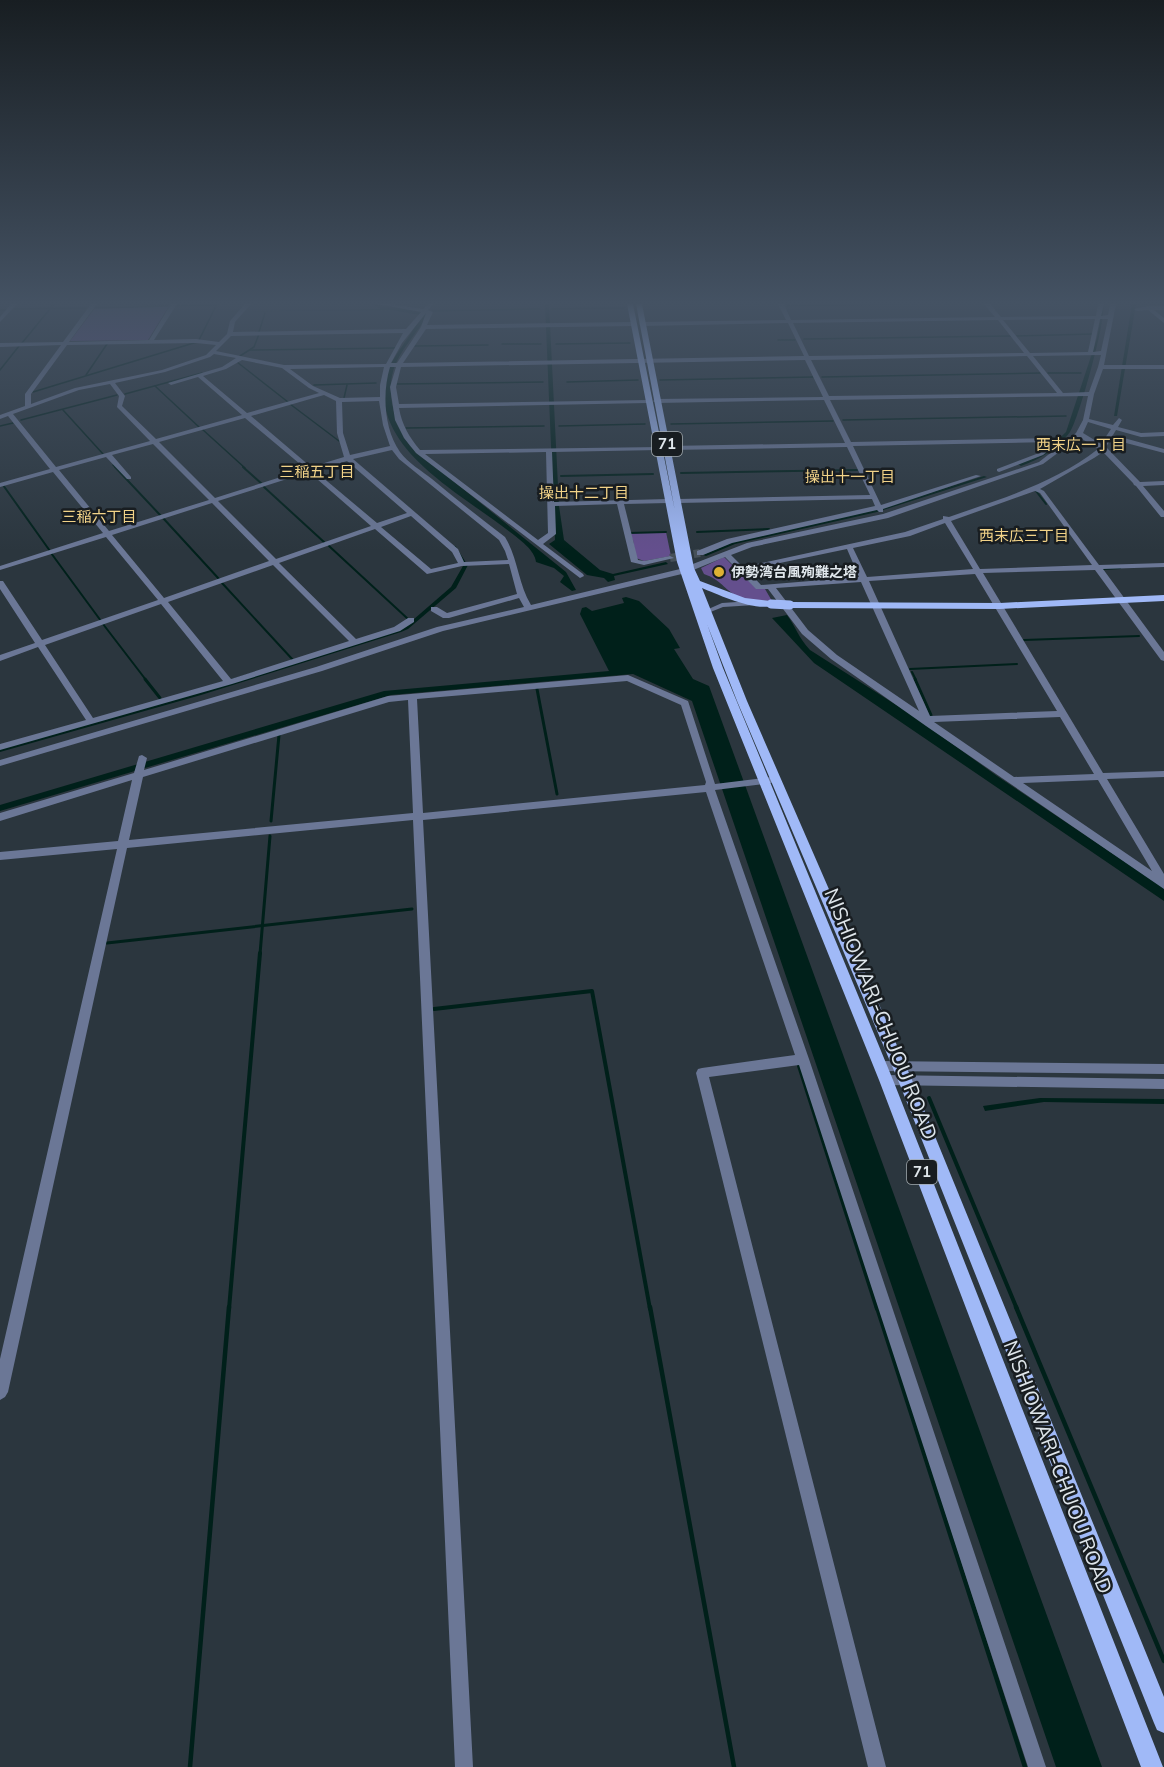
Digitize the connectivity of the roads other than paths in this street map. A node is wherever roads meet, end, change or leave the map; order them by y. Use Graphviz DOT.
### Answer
graph roads {
  1 [pos="33,386"];
  2 [pos="90,386"];
  3 [pos="115,386"];
  4 [pos="212,386"];
  5 [pos="311,386"];
  6 [pos="381,386"];
  7 [pos="393,386"];
  8 [pos="647,386"];
  9 [pos="651,386"];
  10 [pos="820,386"];
  11 [pos="1055,386"];
  12 [pos="1091,386"];
  13 [pos="322,394"];
  14 [pos="1061,394"];
  15 [pos="1087,394"];
  16 [pos="826,398"];
  17 [pos="381,399"];
  18 [pos="339,400"];
  19 [pos="652,401"];
  20 [pos="28,406"];
  21 [pos="395,406"];
  22 [pos="9,414"];
  23 [pos="246,415"];
  24 [pos="0,417"];
  25 [pos="1086,420"];
  26 [pos="1119,420"];
  27 [pos="1114,428"];
  28 [pos="1079,434"];
  29 [pos="1164,434"];
  30 [pos="1108,436"];
  31 [pos="154,441"];
  32 [pos="1064,441"];
  33 [pos="849,444"];
  34 [pos="392,448"];
  35 [pos="663,448"];
  36 [pos="1104,448"];
  37 [pos="549,450"];
  38 [pos="418,452"];
  39 [pos="107,454"];
  40 [pos="1162,454"];
  41 [pos="348,458"];
  42 [pos="1030,462"];
  43 [pos="54,469"];
  44 [pos="311,470"];
  45 [pos="129,478"];
  46 [pos="1136,483"];
  47 [pos="1164,483"];
  48 [pos="0,485"];
  49 [pos="1038,490"];
  50 [pos="873,497"];
  51 [pos="213,501"];
  52 [pos="668,501"];
  53 [pos="678,501"];
  54 [pos="620,503"];
  55 [pos="552,504"];
  56 [pos="881,512"];
  57 [pos="411,514"];
  58 [pos="1164,515"];
  59 [pos="948,520"];
  60 [pos="376,526"];
  61 [pos="108,534"];
  62 [pos="538,544"];
  63 [pos="850,547"];
  64 [pos="700,553"];
  65 [pos="726,554"];
  66 [pos="670,558"];
  67 [pos="274,562"];
  68 [pos="512,562"];
  69 [pos="462,564"];
  70 [pos="1164,565"];
  71 [pos="1098,567"];
  72 [pos="0,568"];
  73 [pos="743,569"];
  74 [pos="979,572"];
  75 [pos="689,575"];
  76 [pos="580,576"];
  77 [pos="866,579"];
  78 [pos="0,583"];
  79 [pos="770,586"];
  80 [pos="521,595"];
  81 [pos="1164,598"];
  82 [pos="1121,600"];
  83 [pos="163,601"];
  84 [pos="752,603"];
  85 [pos="877,606"];
  86 [pos="1000,606"];
  87 [pos="528,607"];
  88 [pos="434,609"];
  89 [pos="708,611"];
  90 [pos="411,620"];
  91 [pos="356,643"];
  92 [pos="40,644"];
  93 [pos="0,658"];
  94 [pos="1164,658"];
  95 [pos="229,682"];
  96 [pos="412,697"];
  97 [pos="1064,714"];
  98 [pos="91,721"];
  99 [pos="928,722"];
  100 [pos="0,747"];
  101 [pos="142,758"];
  102 [pos="0,763"];
  103 [pos="1164,774"];
  104 [pos="137,775"];
  105 [pos="1101,777"];
  106 [pos="1011,780"];
  107 [pos="766,781"];
  108 [pos="712,787"];
  109 [pos="0,816"];
  110 [pos="416,818"];
  111 [pos="121,844"];
  112 [pos="0,856"];
  113 [pos="1164,884"];
  114 [pos="802,1059"];
  115 [pos="899,1066"];
  116 [pos="1164,1069"];
  117 [pos="883,1073"];
  118 [pos="905,1080"];
  119 [pos="1164,1084"];
  120 [pos="0,1392"];
  121 [pos="1164,1723"];
  122 [pos="464,1767"];
  123 [pos="877,1767"];
  124 [pos="1037,1767"];
  125 [pos="1152,1767"];
  1 -- 20 [label="street"];
  2 -- 20 [label="street"];
  3 -- 31 [label="street"];
  4 -- 23 [label="street"];
  5 -- 13 [label="street"];
  6 -- 17 [label="street"];
  7 -- 21 [label="street"];
  8 -- 19 [label="main road, 71"];
  9 -- 19 [label="main road, 71"];
  10 -- 16 [label="street"];
  11 -- 14 [label="street"];
  12 -- 15 [label="street"];
  13 -- 18 [label="street"];
  13 -- 23 [label="street"];
  14 -- 15 [label="street"];
  14 -- 16 [label="street"];
  15 -- 25 [label="street"];
  16 -- 19 [label="street"];
  16 -- 33 [label="street"];
  17 -- 18 [label="street"];
  17 -- 34 [label="street"];
  18 -- 41 [label="street"];
  19 -- 21 [label="street"];
  19 -- 35 [label="main road, 71"];
  20 -- 22 [label="street"];
  21 -- 38 [label="street"];
  22 -- 24 [label="street"];
  22 -- 43 [label="street"];
  23 -- 31 [label="street"];
  23 -- 44 [label="street"];
  25 -- 27 [label="street"];
  25 -- 28 [label="street"];
  26 -- 27 [label="street"];
  27 -- 29 [label="street"];
  27 -- 30 [label="street"];
  28 -- 32 [label="street"];
  28 -- 36 [label="street"];
  30 -- 36 [label="street"];
  30 -- 40 [label="street"];
  31 -- 39 [label="street"];
  31 -- 51 [label="street"];
  32 -- 33 [label="street"];
  32 -- 42 [label="street"];
  32 -- 42 [label="street"];
  33 -- 35 [label="street"];
  33 -- 50 [label="street"];
  34 -- 41 [label="street"];
  34 -- 68 [label="street"];
  35 -- 37 [label="street"];
  35 -- 52 [label="main road, 71"];
  35 -- 53 [label="main road, 71"];
  36 -- 46 [label="street"];
  36 -- 49 [label="street"];
  37 -- 38 [label="street"];
  37 -- 55 [label="street"];
  38 -- 62 [label="street"];
  39 -- 43 [label="street"];
  39 -- 45 [label="street"];
  41 -- 44 [label="street"];
  41 -- 57 [label="street"];
  42 -- 56 [label="street"];
  42 -- 56 [label="street"];
  43 -- 48 [label="street"];
  43 -- 61 [label="street"];
  44 -- 51 [label="street"];
  44 -- 60 [label="street"];
  46 -- 47 [label="street"];
  46 -- 58 [label="street"];
  49 -- 59 [label="street"];
  49 -- 71 [label="street"];
  50 -- 53 [label="street"];
  50 -- 56 [label="street"];
  51 -- 61 [label="street"];
  51 -- 67 [label="street"];
  52 -- 54 [label="street"];
  52 -- 75 [label="main road, 71"];
  53 -- 75 [label="main road, 71"];
  54 -- 55 [label="street"];
  54 -- 66 [label="street"];
  55 -- 62 [label="street"];
  56 -- 64 [label="street"];
  56 -- 65 [label="street"];
  57 -- 60 [label="street"];
  57 -- 69 [label="street"];
  59 -- 63 [label="street"];
  59 -- 74 [label="street"];
  60 -- 67 [label="street"];
  60 -- 69 [label="street"];
  61 -- 72 [label="street"];
  61 -- 83 [label="street"];
  62 -- 76 [label="street"];
  63 -- 73 [label="street"];
  63 -- 77 [label="street"];
  65 -- 73 [label="street"];
  65 -- 75 [label="street"];
  67 -- 83 [label="street"];
  67 -- 91 [label="street"];
  68 -- 69 [label="street"];
  68 -- 80 [label="street"];
  70 -- 71 [label="street"];
  71 -- 74 [label="street"];
  71 -- 82 [label="street"];
  73 -- 79 [label="street"];
  74 -- 77 [label="street"];
  74 -- 86 [label="street"];
  75 -- 84 [label="main road"];
  75 -- 87 [label="street"];
  75 -- 89 [label="main road, NISHIOWARI-CHUOU ROAD / 71"];
  75 -- 107 [label="main road, NISHIOWARI-CHUOU ROAD / 71"];
  77 -- 79 [label="street"];
  77 -- 85 [label="street"];
  78 -- 92 [label="street"];
  79 -- 99 [label="street"];
  80 -- 87 [label="street"];
  80 -- 88 [label="street"];
  81 -- 82 [label="main road"];
  82 -- 86 [label="main road"];
  82 -- 94 [label="street"];
  83 -- 92 [label="street"];
  83 -- 95 [label="street"];
  84 -- 85 [label="main road, bridge"];
  84 -- 89 [label="street"];
  85 -- 86 [label="main road"];
  85 -- 99 [label="street"];
  86 -- 97 [label="street"];
  87 -- 102 [label="street"];
  89 -- 107 [label="main road, NISHIOWARI-CHUOU ROAD / 71"];
  90 -- 91 [label="street"];
  91 -- 95 [label="street"];
  92 -- 93 [label="street"];
  92 -- 98 [label="street"];
  95 -- 98 [label="street"];
  96 -- 104 [label="street"];
  96 -- 108 [label="street"];
  96 -- 110 [label="street"];
  97 -- 99 [label="street"];
  97 -- 105 [label="street"];
  98 -- 100 [label="street"];
  99 -- 106 [label="street"];
  101 -- 104 [label="street"];
  103 -- 105 [label="street"];
  104 -- 109 [label="street"];
  104 -- 111 [label="street"];
  105 -- 106 [label="street"];
  105 -- 113 [label="street"];
  106 -- 113 [label="street"];
  107 -- 108 [label="street"];
  107 -- 115 [label="main road, NISHIOWARI-CHUOU ROAD / 71"];
  107 -- 117 [label="main road, NISHIOWARI-CHUOU ROAD / 71"];
  108 -- 110 [label="street"];
  108 -- 114 [label="street"];
  110 -- 111 [label="street"];
  110 -- 122 [label="street"];
  111 -- 112 [label="street"];
  111 -- 120 [label="street"];
  114 -- 123 [label="street"];
  114 -- 124 [label="street"];
  115 -- 116 [label="street"];
  115 -- 117 [label="street"];
  115 -- 118 [label="main road, NISHIOWARI-CHUOU ROAD / 71"];
  117 -- 118 [label="street"];
  117 -- 125 [label="main road, NISHIOWARI-CHUOU ROAD / 71"];
  118 -- 119 [label="street"];
  118 -- 121 [label="main road, NISHIOWARI-CHUOU ROAD / 71"];
}
